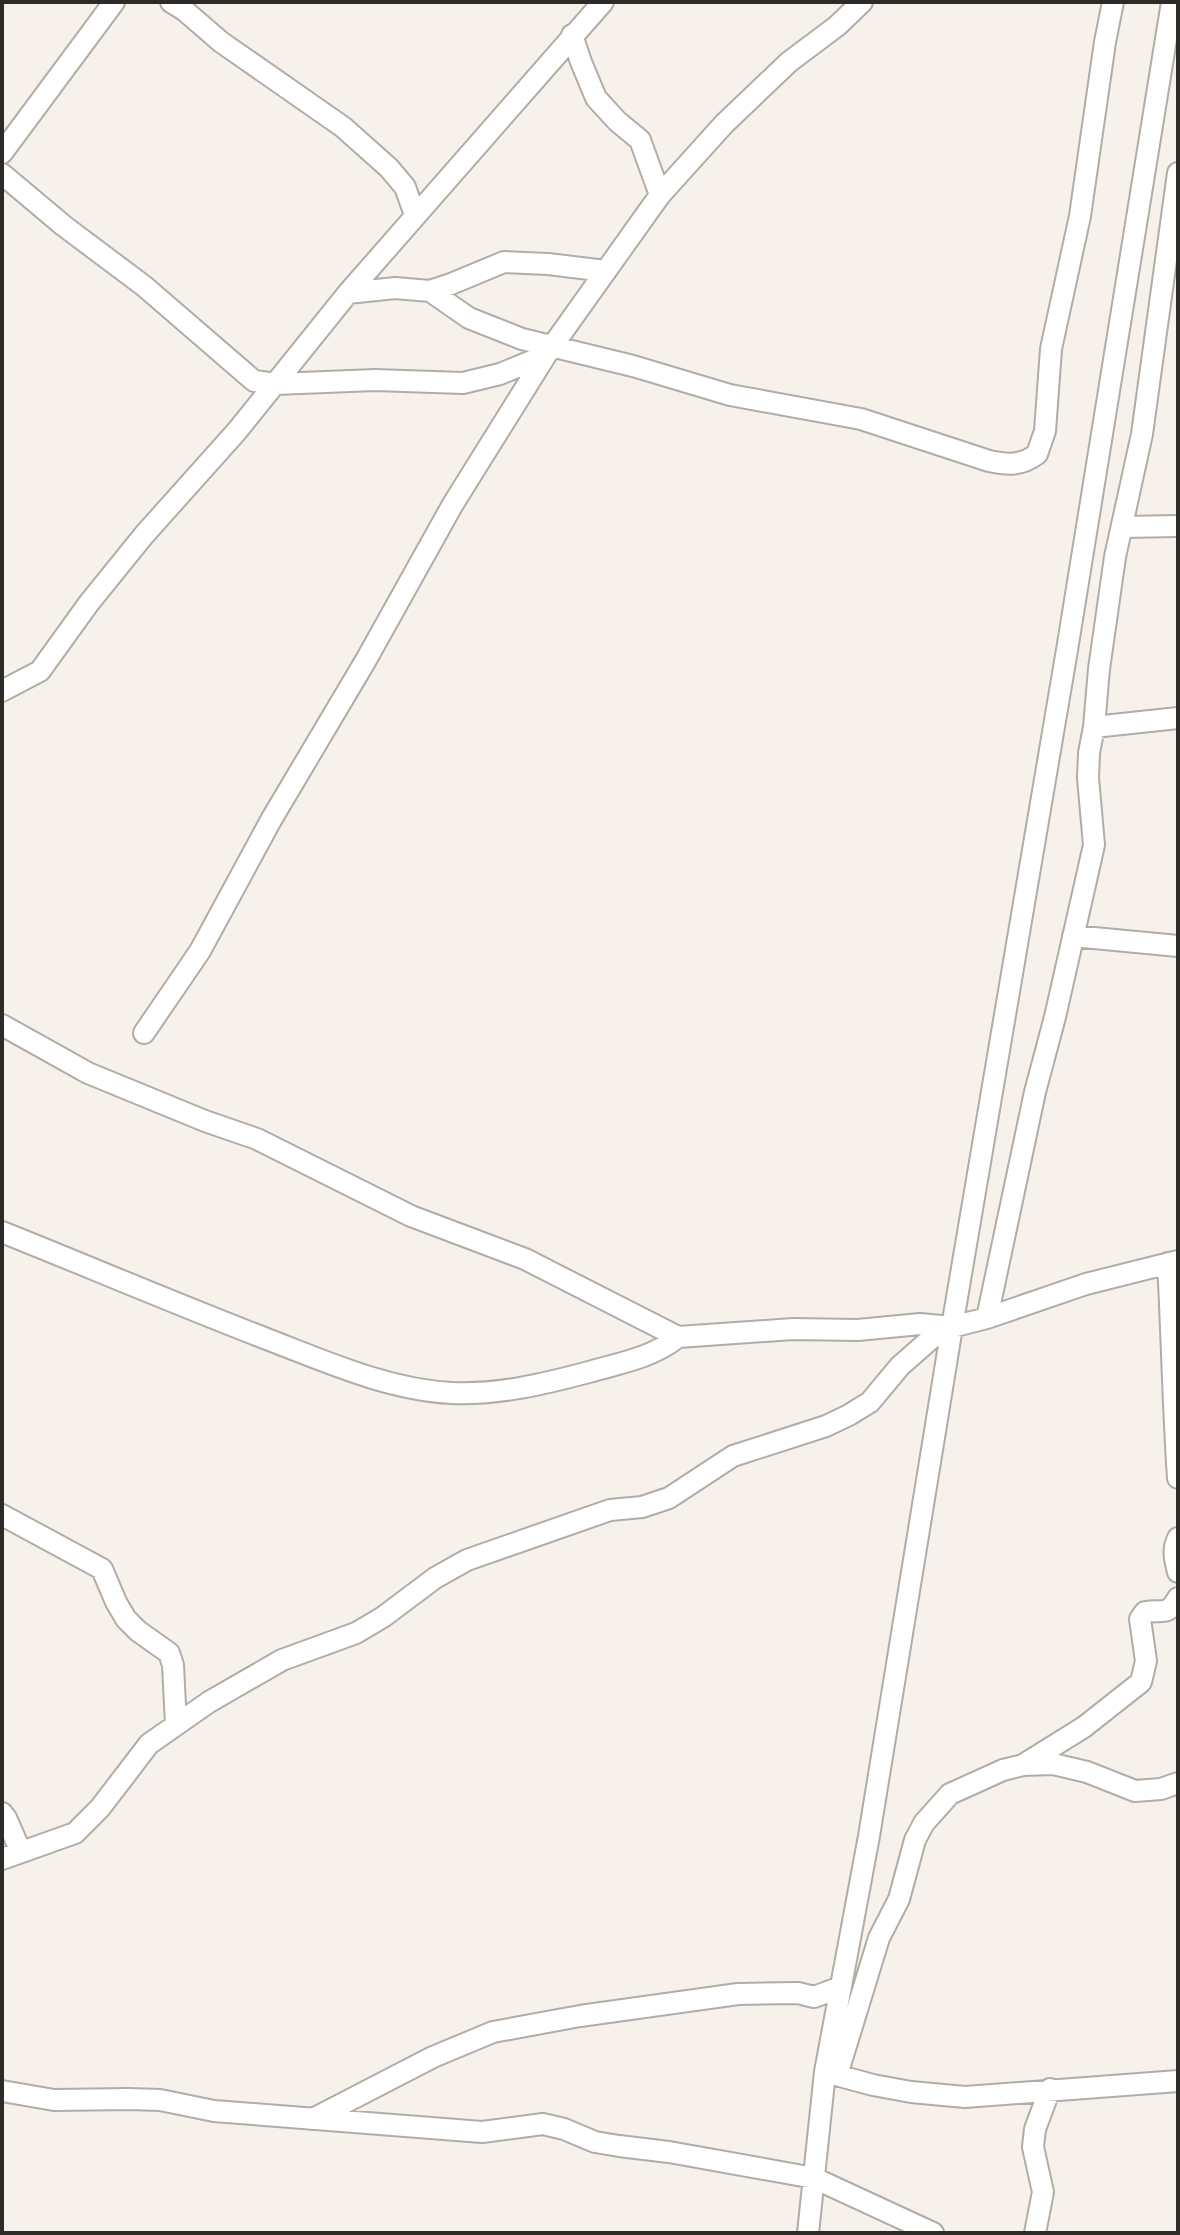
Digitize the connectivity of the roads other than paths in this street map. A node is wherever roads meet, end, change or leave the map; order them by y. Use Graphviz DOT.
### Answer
graph roads {
  1 [pos="114,2"];
  2 [pos="171,2"];
  3 [pos="603,2"];
  4 [pos="862,2"];
  5 [pos="1113,2"];
  6 [pos="1172,2"];
  7 [pos="572,35"];
  8 [pos="2,153"];
  9 [pos="1178,173"];
  10 [pos="2,174"];
  11 [pos="660,195"];
  12 [pos="415,215"];
  13 [pos="1171,264"];
  14 [pos="606,271"];
  15 [pos="430,291"];
  16 [pos="348,293"];
  17 [pos="550,351"];
  18 [pos="276,384"];
  19 [pos="1178,526"];
  20 [pos="1123,527"];
  21 [pos="2,691"];
  22 [pos="1178,718"];
  23 [pos="1094,727"];
  24 [pos="1073,936"];
  25 [pos="1178,946"];
  26 [pos="2,1025"];
  27 [pos="144,1033"];
  28 [pos="2,1232"];
  29 [pos="1173,1262"];
  30 [pos="987,1318"];
  31 [pos="946,1327"];
  32 [pos="678,1337"];
  33 [pos="1178,1478"];
  34 [pos="2,1515"];
  35 [pos="1178,1538"];
  36 [pos="1178,1572"];
  37 [pos="1178,1598"];
  38 [pos="176,1725"];
  39 [pos="1023,1765"];
  40 [pos="1178,1783"];
  41 [pos="2,1813"];
  42 [pos="12,1856"];
  43 [pos="841,1987"];
  44 [pos="831,2073"];
  45 [pos="1178,2081"];
  46 [pos="1050,2089"];
  47 [pos="2,2091"];
  48 [pos="313,2119"];
  49 [pos="814,2178"];
  50 [pos="808,2233"];
  51 [pos="933,2233"];
  52 [pos="1035,2233"];
  1 -- 8 [label="street"];
  2 -- 12 [label="street"];
  3 -- 7 [label="street"];
  4 -- 11 [label="street"];
  5 -- 17 [label="street"];
  6 -- 31 [label="street"];
  7 -- 11 [label="street"];
  7 -- 12 [label="street"];
  9 -- 13 [label="street"];
  10 -- 18 [label="street"];
  11 -- 14 [label="street"];
  12 -- 16 [label="street"];
  13 -- 20 [label="street"];
  14 -- 15 [label="street"];
  14 -- 17 [label="street"];
  15 -- 16 [label="street"];
  15 -- 17 [label="street"];
  16 -- 18 [label="street"];
  17 -- 18 [label="street"];
  17 -- 27 [label="street"];
  18 -- 21 [label="street"];
  19 -- 20 [label="street"];
  20 -- 23 [label="street"];
  22 -- 23 [label="street"];
  23 -- 24 [label="street"];
  24 -- 25 [label="street"];
  24 -- 30 [label="street"];
  26 -- 32 [label="street"];
  28 -- 32 [label="street"];
  29 -- 30 [label="street"];
  29 -- 33 [label="street"];
  30 -- 31 [label="street"];
  31 -- 32 [label="street"];
  31 -- 38 [label="street"];
  31 -- 43 [label="street"];
  34 -- 38 [label="street"];
  35 -- 36 [label="street"];
  37 -- 39 [label="street"];
  38 -- 42 [label="street"];
  39 -- 40 [label="street"];
  39 -- 44 [label="street"];
  41 -- 42 [label="street"];
  43 -- 44 [label="street"];
  43 -- 48 [label="street"];
  44 -- 46 [label="street"];
  44 -- 49 [label="street"];
  45 -- 46 [label="street"];
  46 -- 52 [label="street"];
  47 -- 48 [label="street"];
  48 -- 49 [label="street"];
  49 -- 50 [label="street"];
  49 -- 51 [label="street"];
}
